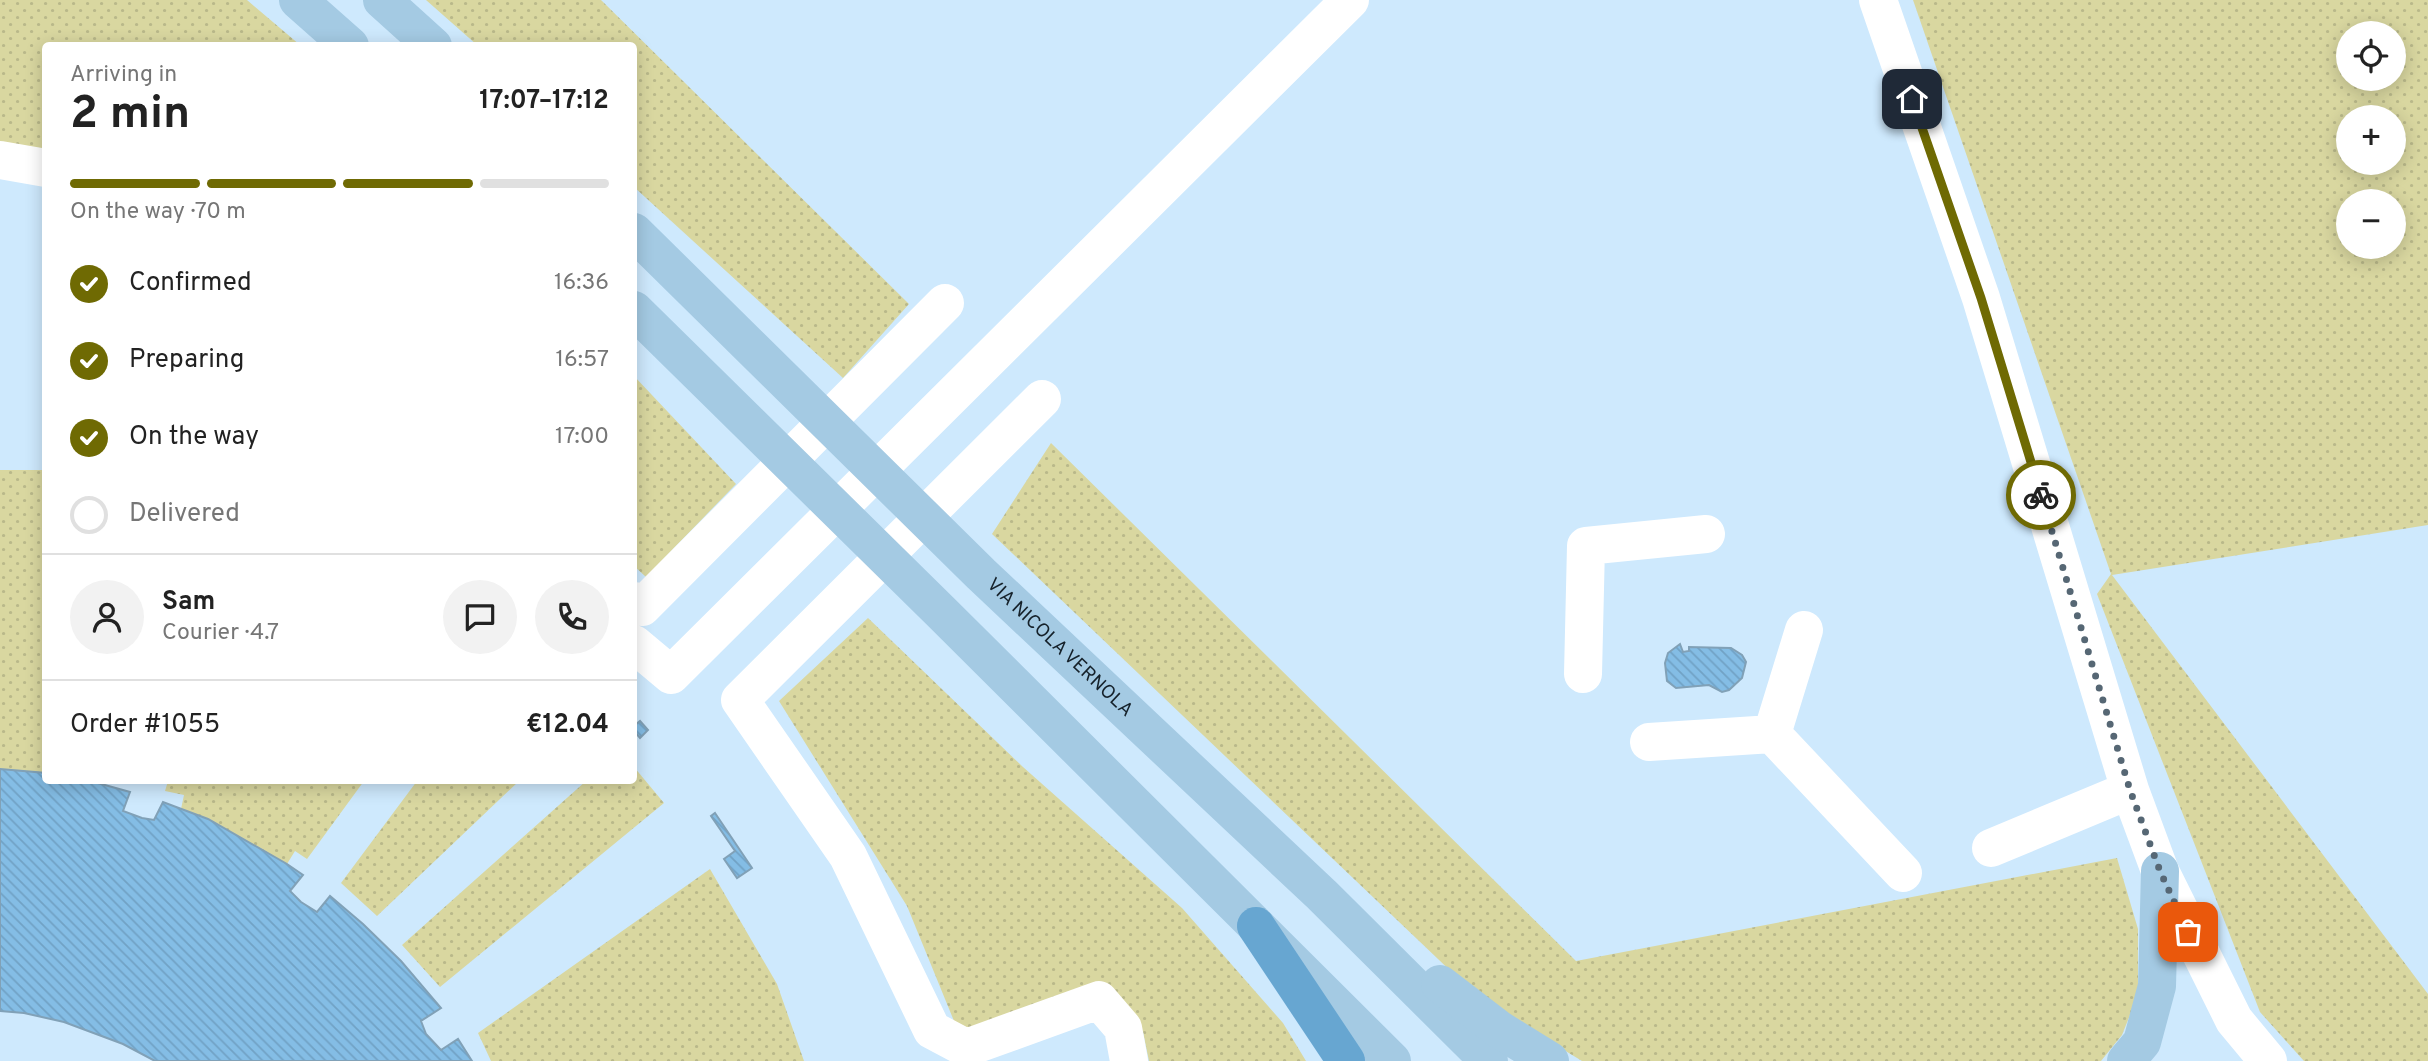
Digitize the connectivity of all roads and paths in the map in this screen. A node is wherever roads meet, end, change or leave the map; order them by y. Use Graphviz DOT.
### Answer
graph roads {
  1 [pos="298,0"];
  2 [pos="382,0"];
  3 [pos="1350,0"];
  4 [pos="1878,0"];
  5 [pos="345,42"];
  6 [pos="429,42"];
  7 [pos="0,160"];
  8 [pos="42,167"];
  9 [pos="637,235"];
  10 [pos="945,303"];
  11 [pos="637,313"];
  12 [pos="1042,399"];
  13 [pos="1706,534"];
  14 [pos="637,603"];
  15 [pos="1804,630"];
  16 [pos="637,647"];
  17 [pos="1583,674"];
  18 [pos="1772,734"];
  19 [pos="1649,742"];
  20 [pos="2130,790"];
  21 [pos="1991,848"];
  22 [pos="2160,871"];
  23 [pos="1903,873"];
  24 [pos="1322,895"];
  25 [pos="1256,926"];
  26 [pos="1129,1061"];
  27 [pos="1346,1061"];
  28 [pos="1392,1061"];
  29 [pos="1489,1061"];
  30 [pos="1550,1061"];
  31 [pos="2126,1061"];
  32 [pos="2268,1061"];
  1 -- 5 [label="main road"];
  2 -- 6 [label="main road"];
  3 -- 16 [label="street"];
  4 -- 20 [label="street"];
  7 -- 8 [label="street"];
  9 -- 24 [label="main road, VIA NICOLA VERNOLA"];
  10 -- 14 [label="street"];
  11 -- 25 [label="main road"];
  12 -- 26 [label="street"];
  13 -- 17 [label="street"];
  15 -- 18 [label="street"];
  18 -- 19 [label="street"];
  18 -- 23 [label="street"];
  20 -- 21 [label="street"];
  20 -- 22 [label="street"];
  22 -- 31 [label="main road"];
  22 -- 32 [label="street"];
  24 -- 29 [label="main road, VIA NICOLA VERNOLA"];
  24 -- 30 [label="main road"];
  25 -- 27 [label="highway"];
  25 -- 28 [label="main road"];
}
